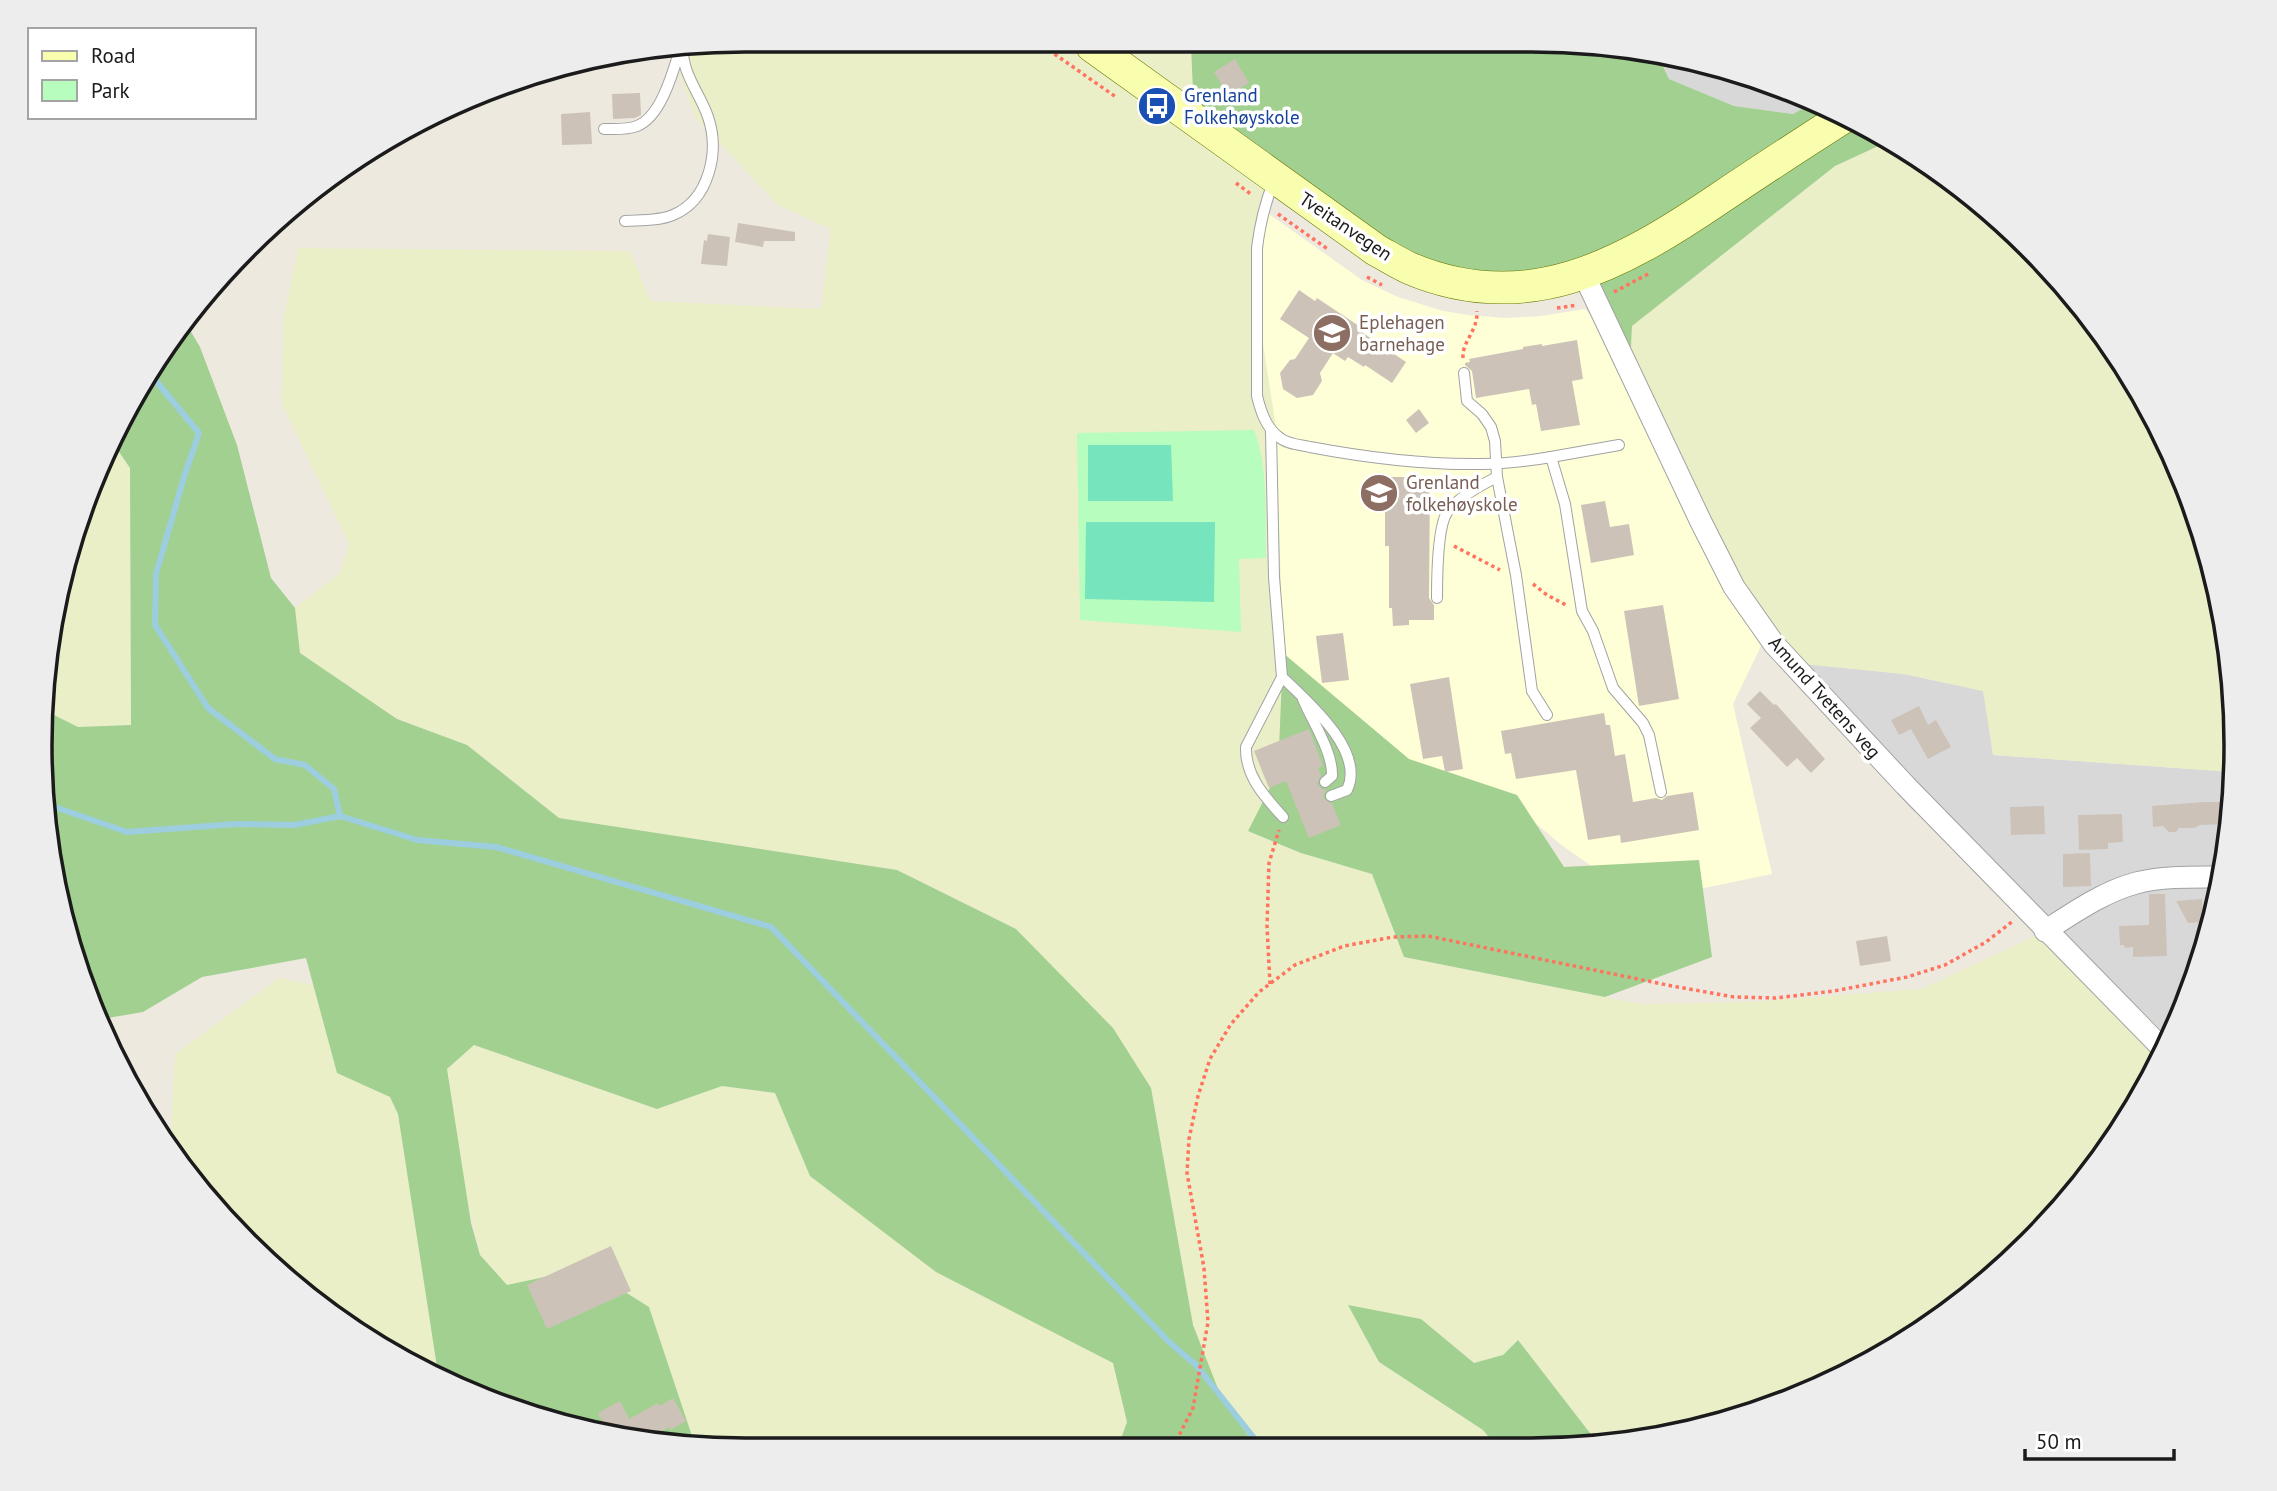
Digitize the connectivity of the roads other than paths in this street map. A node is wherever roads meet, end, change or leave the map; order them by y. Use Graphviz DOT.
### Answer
graph roads {
  1 [pos="1100,52"];
  2 [pos="677,56"];
  3 [pos="682,56"];
  4 [pos="1836,123"];
  5 [pos="604,129"];
  6 [pos="1270,191"];
  7 [pos="625,220"];
  8 [pos="1590,287"];
  9 [pos="1464,373"];
  10 [pos="1272,431"];
  11 [pos="1619,445"];
  12 [pos="1551,457"];
  13 [pos="1497,463"];
  14 [pos="1497,477"];
  15 [pos="1437,598"];
  16 [pos="1282,677"];
  17 [pos="1302,696"];
  18 [pos="1547,715"];
  19 [pos="1325,782"];
  20 [pos="1661,792"];
  21 [pos="1331,796"];
  22 [pos="1283,817"];
  23 [pos="2212,877"];
  24 [pos="2045,931"];
  25 [pos="2157,1043"];
  1 -- 6 [label="main road, Tveitanvegen"];
  2 -- 5 [label="lane"];
  3 -- 7 [label="lane"];
  4 -- 8 [label="main road, Tveitanvegen"];
  6 -- 8 [label="main road, Tveitanvegen"];
  6 -- 10 [label="lane"];
  8 -- 24 [label="street, Amund Tvetens veg"];
  9 -- 13 [label="lane"];
  10 -- 13 [label="lane"];
  10 -- 16 [label="lane"];
  11 -- 12 [label="lane"];
  12 -- 13 [label="lane"];
  12 -- 20 [label="lane"];
  13 -- 14 [label="lane"];
  14 -- 15 [label="lane"];
  14 -- 18 [label="lane"];
  16 -- 17 [label="lane"];
  16 -- 22 [label="lane"];
  17 -- 19 [label="lane"];
  17 -- 21 [label="lane"];
  23 -- 24 [label="street"];
  24 -- 25 [label="street, Amund Tvetens veg"];
}
